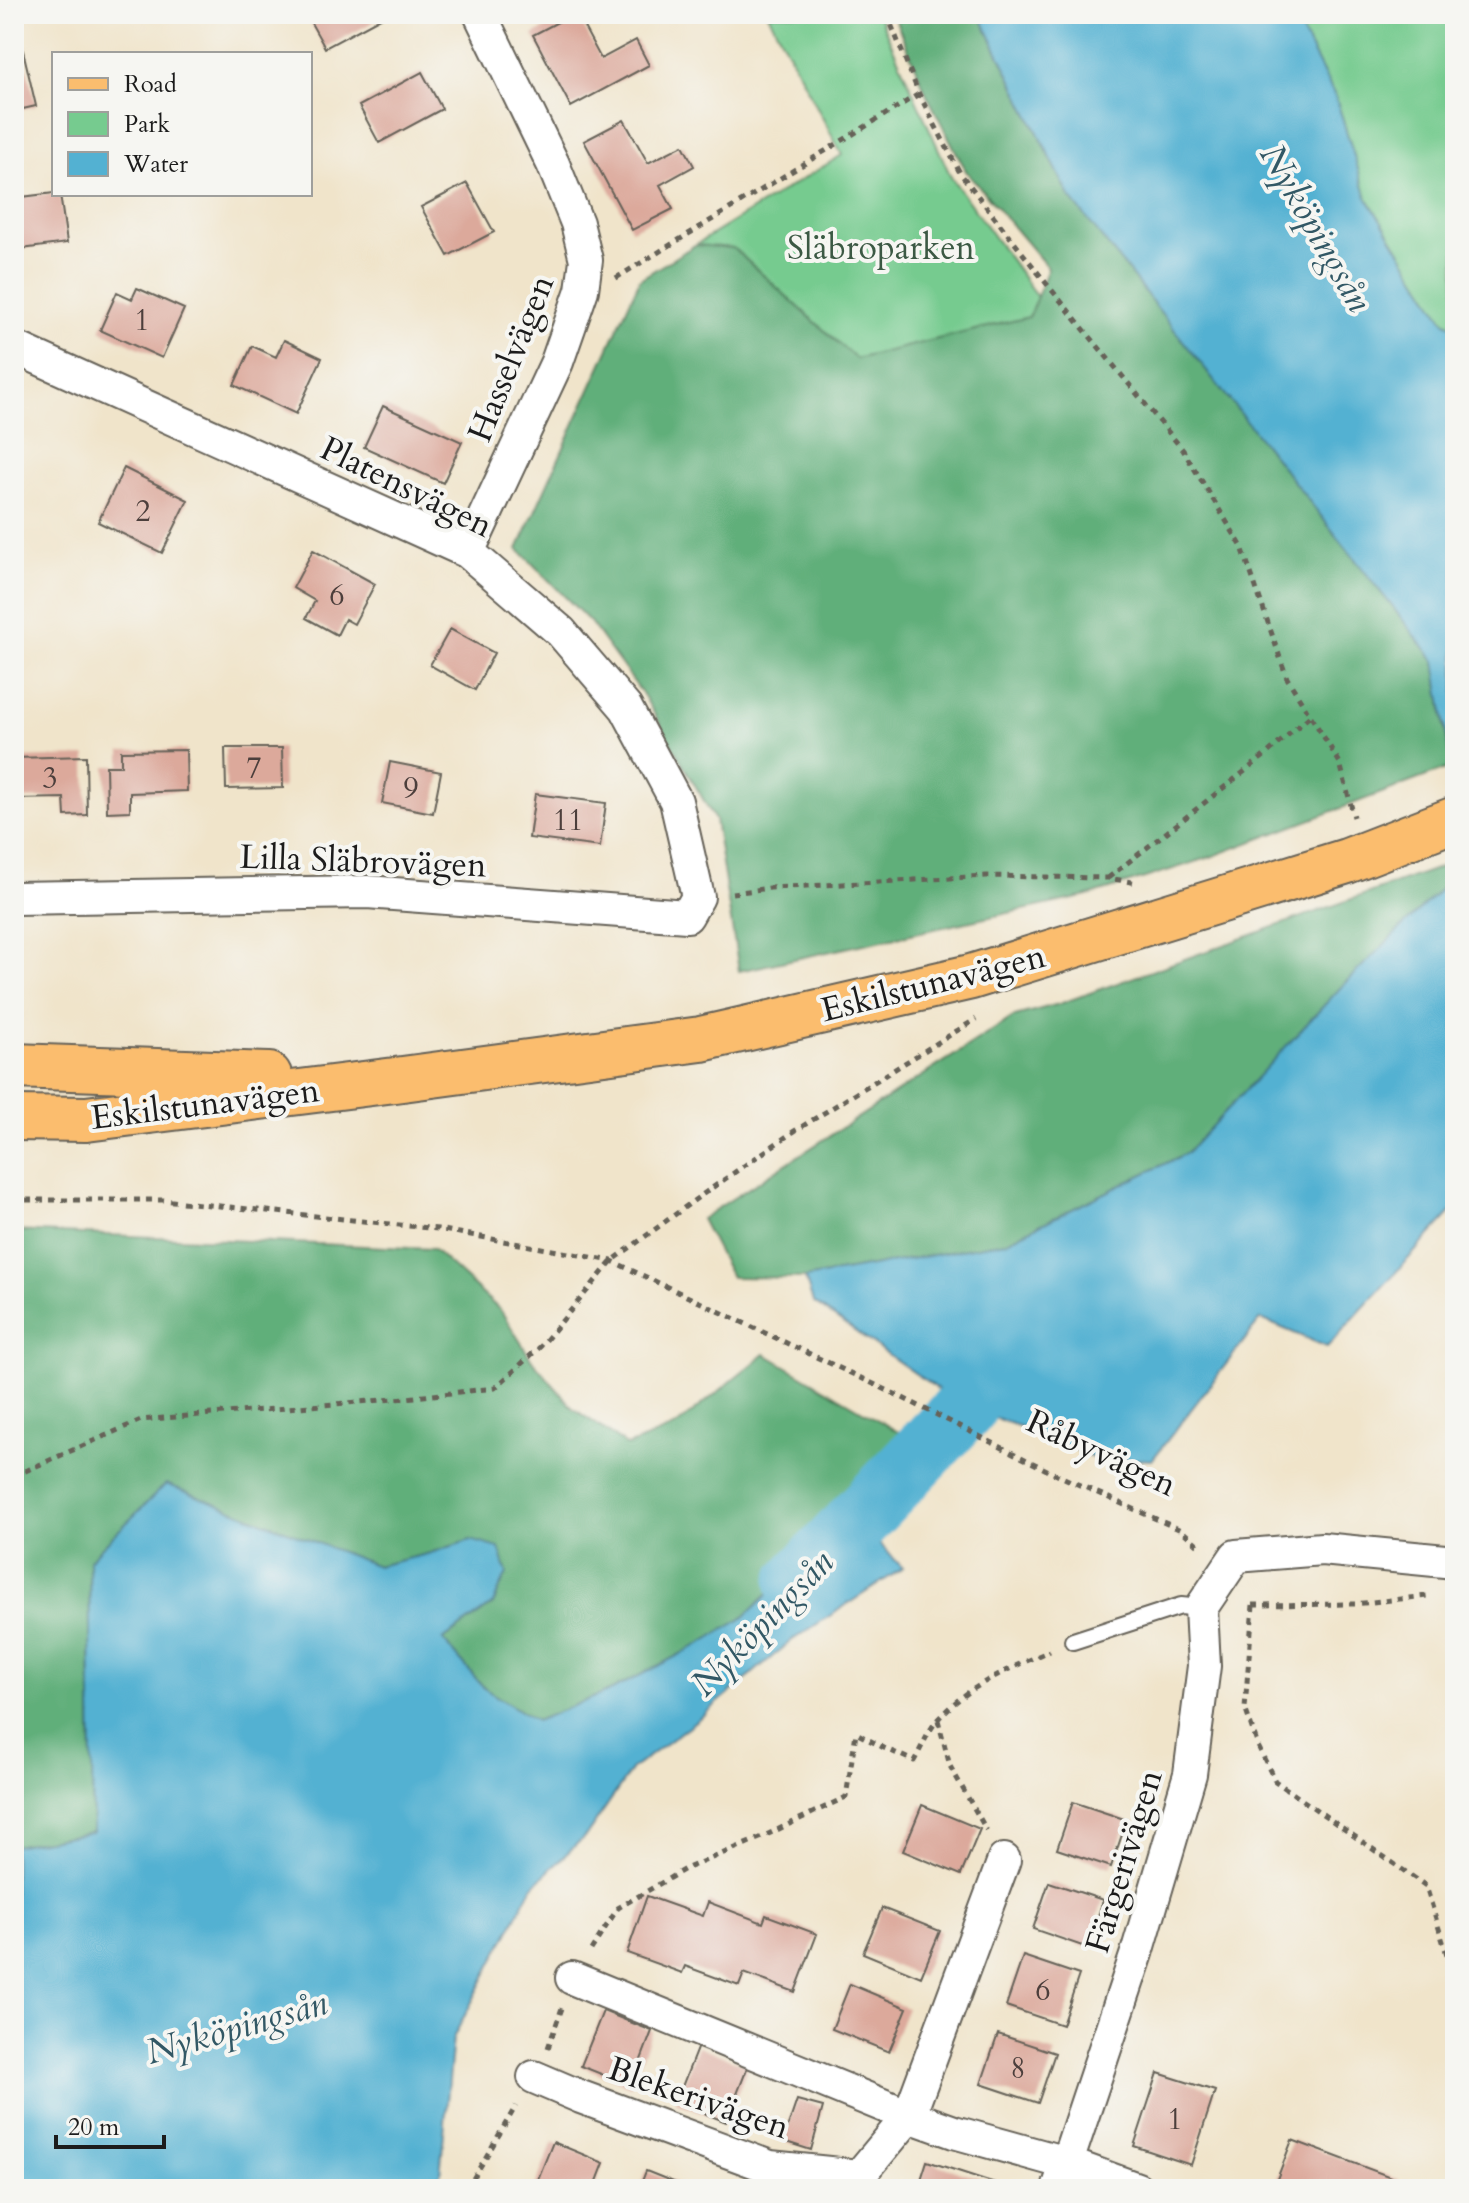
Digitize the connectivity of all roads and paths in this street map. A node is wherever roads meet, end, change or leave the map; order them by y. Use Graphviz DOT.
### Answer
graph roads {
  1 [pos="480,14"];
  2 [pos="887,14"];
  3 [pos="919,94"];
  4 [pos="582,290"];
  5 [pos="14,347"];
  6 [pos="468,552"];
  7 [pos="1310,716"];
  8 [pos="1455,819"];
  9 [pos="1352,844"];
  10 [pos="1108,878"];
  11 [pos="1151,886"];
  12 [pos="698,897"];
  13 [pos="14,898"];
  14 [pos="977,1018"];
  15 [pos="14,1066"];
  16 [pos="395,1080"];
  17 [pos="14,1118"];
  18 [pos="14,1200"];
  19 [pos="612,1261"];
  20 [pos="14,1476"];
  21 [pos="1455,1562"];
  22 [pos="1228,1568"];
  23 [pos="1430,1595"];
  24 [pos="1253,1605"];
  25 [pos="1201,1608"];
  26 [pos="1073,1641"];
  27 [pos="938,1719"];
  28 [pos="1004,1860"];
  29 [pos="572,1978"];
  30 [pos="1455,1981"];
  31 [pos="534,2077"];
  32 [pos="909,2116"];
  33 [pos="1062,2176"];
  34 [pos="467,2189"];
  35 [pos="1137,2189"];
  1 -- 4 [label="street, Hasselvägen"];
  2 -- 3 [label="path"];
  3 -- 4 [label="path"];
  3 -- 7 [label="path"];
  4 -- 6 [label="street, Hasselvägen"];
  5 -- 6 [label="street, Platensvägen"];
  6 -- 12 [label="street, Platensvägen"];
  7 -- 9 [label="path"];
  7 -- 10 [label="path"];
  8 -- 9 [label="main road, Eskilstunavägen"];
  9 -- 16 [label="main road, Eskilstunavägen"];
  10 -- 11 [label="path"];
  10 -- 12 [label="path"];
  12 -- 13 [label="street, Lilla Släbrovägen"];
  14 -- 19 [label="path"];
  15 -- 16 [label="main road, Eskilstunavägen"];
  16 -- 17 [label="main road, Eskilstunavägen"];
  18 -- 19 [label="path, Råbyvägen"];
  19 -- 20 [label="path"];
  19 -- 22 [label="path, Råbyvägen"];
  21 -- 22 [label="street"];
  22 -- 24 [label="path, Råbyvägen"];
  22 -- 25 [label="street"];
  23 -- 24 [label="path"];
  24 -- 30 [label="path"];
  25 -- 26 [label="lane"];
  25 -- 33 [label="street, Färgerivägen"];
  26 -- 27 [label="path"];
  27 -- 28 [label="path"];
  27 -- 29 [label="path"];
  28 -- 32 [label="street, Blekerivägen"];
  29 -- 31 [label="path"];
  29 -- 32 [label="street, Blekerivägen"];
  31 -- 32 [label="street, Blekerivägen"];
  31 -- 34 [label="path"];
  32 -- 33 [label="street, Blekerivägen"];
  33 -- 35 [label="street, Blekerivägen"];
}
